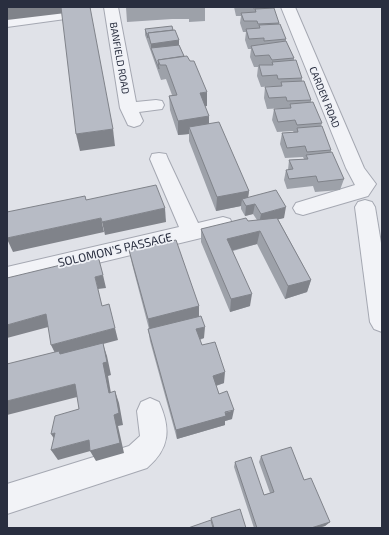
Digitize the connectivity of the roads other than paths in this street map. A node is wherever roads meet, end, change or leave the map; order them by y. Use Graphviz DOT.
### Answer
graph roads {
  1 [pos="111,7"];
  2 [pos="288,7"];
  3 [pos="82,13"];
  4 [pos="7,23"];
  5 [pos="156,105"];
  6 [pos="158,159"];
  7 [pos="374,184"];
  8 [pos="365,207"];
  9 [pos="303,208"];
  10 [pos="223,225"];
  11 [pos="192,232"];
  12 [pos="7,276"];
  13 [pos="382,322"];
  14 [pos="150,412"];
  15 [pos="7,499"];
  1 -- 5 [label="street, BANFIELD ROAD"];
  2 -- 7 [label="street, CARDEN ROAD"];
  3 -- 4 [label="street"];
  6 -- 11 [label="street"];
  7 -- 9 [label="street"];
  8 -- 13 [label="street"];
  10 -- 11 [label="street, SOLOMON'S PASSAGE"];
  11 -- 12 [label="street, SOLOMON'S PASSAGE"];
  14 -- 15 [label="street"];
}
